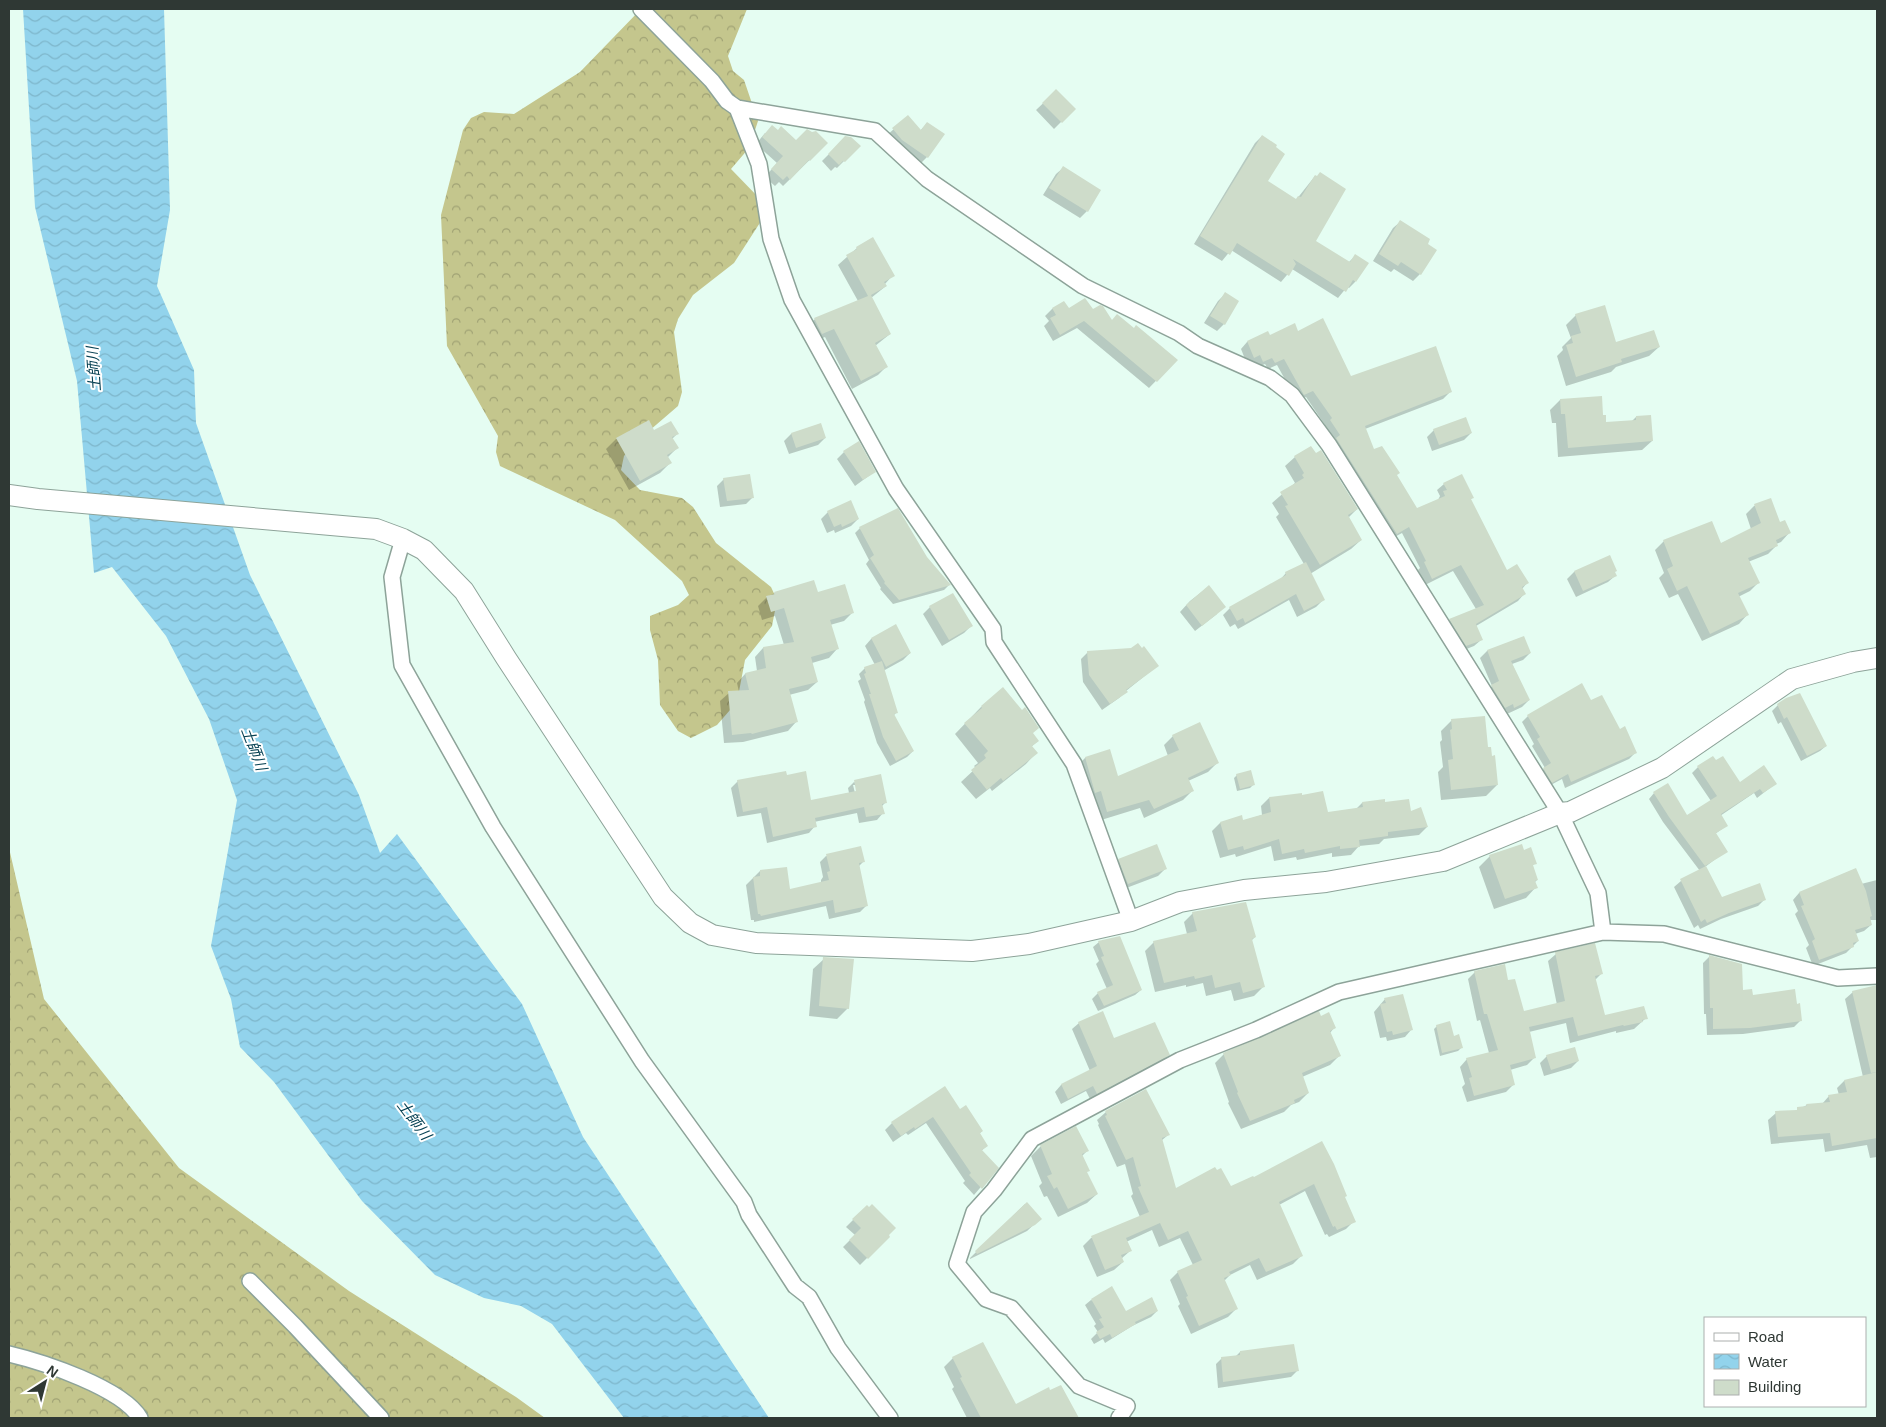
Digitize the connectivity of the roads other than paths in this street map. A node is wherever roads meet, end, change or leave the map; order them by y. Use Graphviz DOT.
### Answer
graph roads {
  1 [pos="641,9"];
  2 [pos="737,108"];
  3 [pos="9,495"];
  4 [pos="403,539"];
  5 [pos="1877,658"];
  6 [pos="1560,813"];
  7 [pos="1131,921"];
  8 [pos="1603,932"];
  9 [pos="1877,976"];
  10 [pos="250,1282"];
  11 [pos="9,1354"];
  12 [pos="140,1418"];
  13 [pos="382,1418"];
  14 [pos="890,1418"];
  15 [pos="1119,1418"];
  1 -- 2 [label="street"];
  2 -- 6 [label="street"];
  2 -- 7 [label="street"];
  3 -- 4 [label="street"];
  4 -- 7 [label="street"];
  4 -- 14 [label="street"];
  5 -- 6 [label="street"];
  6 -- 7 [label="street"];
  6 -- 8 [label="street"];
  8 -- 9 [label="street"];
  8 -- 15 [label="street"];
  10 -- 13 [label="street"];
  11 -- 12 [label="street"];
}
